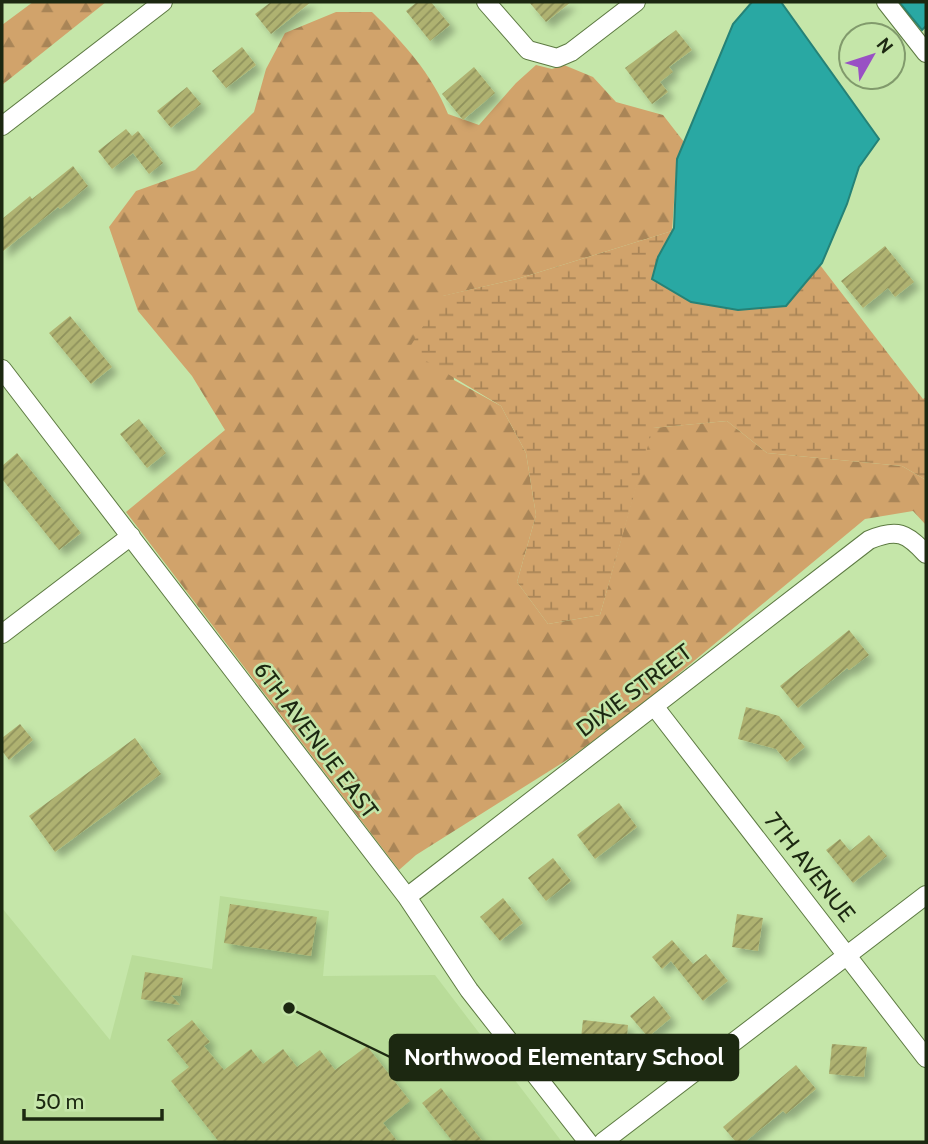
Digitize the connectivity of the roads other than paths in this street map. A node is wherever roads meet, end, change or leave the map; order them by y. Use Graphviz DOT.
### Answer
graph roads {
  1 [pos="163,2"];
  2 [pos="486,2"];
  3 [pos="636,2"];
  4 [pos="886,2"];
  5 [pos="926,53"];
  6 [pos="2,126"];
  7 [pos="2,369"];
  8 [pos="131,536"];
  9 [pos="926,554"];
  10 [pos="2,634"];
  11 [pos="654,706"];
  12 [pos="926,895"];
  13 [pos="407,897"];
  14 [pos="848,955"];
  15 [pos="926,1058"];
  16 [pos="588,1142"];
  17 [pos="603,1142"];
  1 -- 6 [label="street"];
  2 -- 3 [label="street"];
  4 -- 5 [label="street"];
  7 -- 8 [label="street, 6TH AVENUE EAST"];
  8 -- 10 [label="street"];
  8 -- 13 [label="street, 6TH AVENUE EAST"];
  9 -- 11 [label="street, DIXIE STREET"];
  11 -- 13 [label="street, DIXIE STREET"];
  11 -- 14 [label="street, 7TH AVENUE"];
  12 -- 14 [label="street"];
  13 -- 16 [label="street, 6TH AVENUE EAST"];
  14 -- 15 [label="street, 7TH AVENUE"];
  14 -- 17 [label="street"];
}
